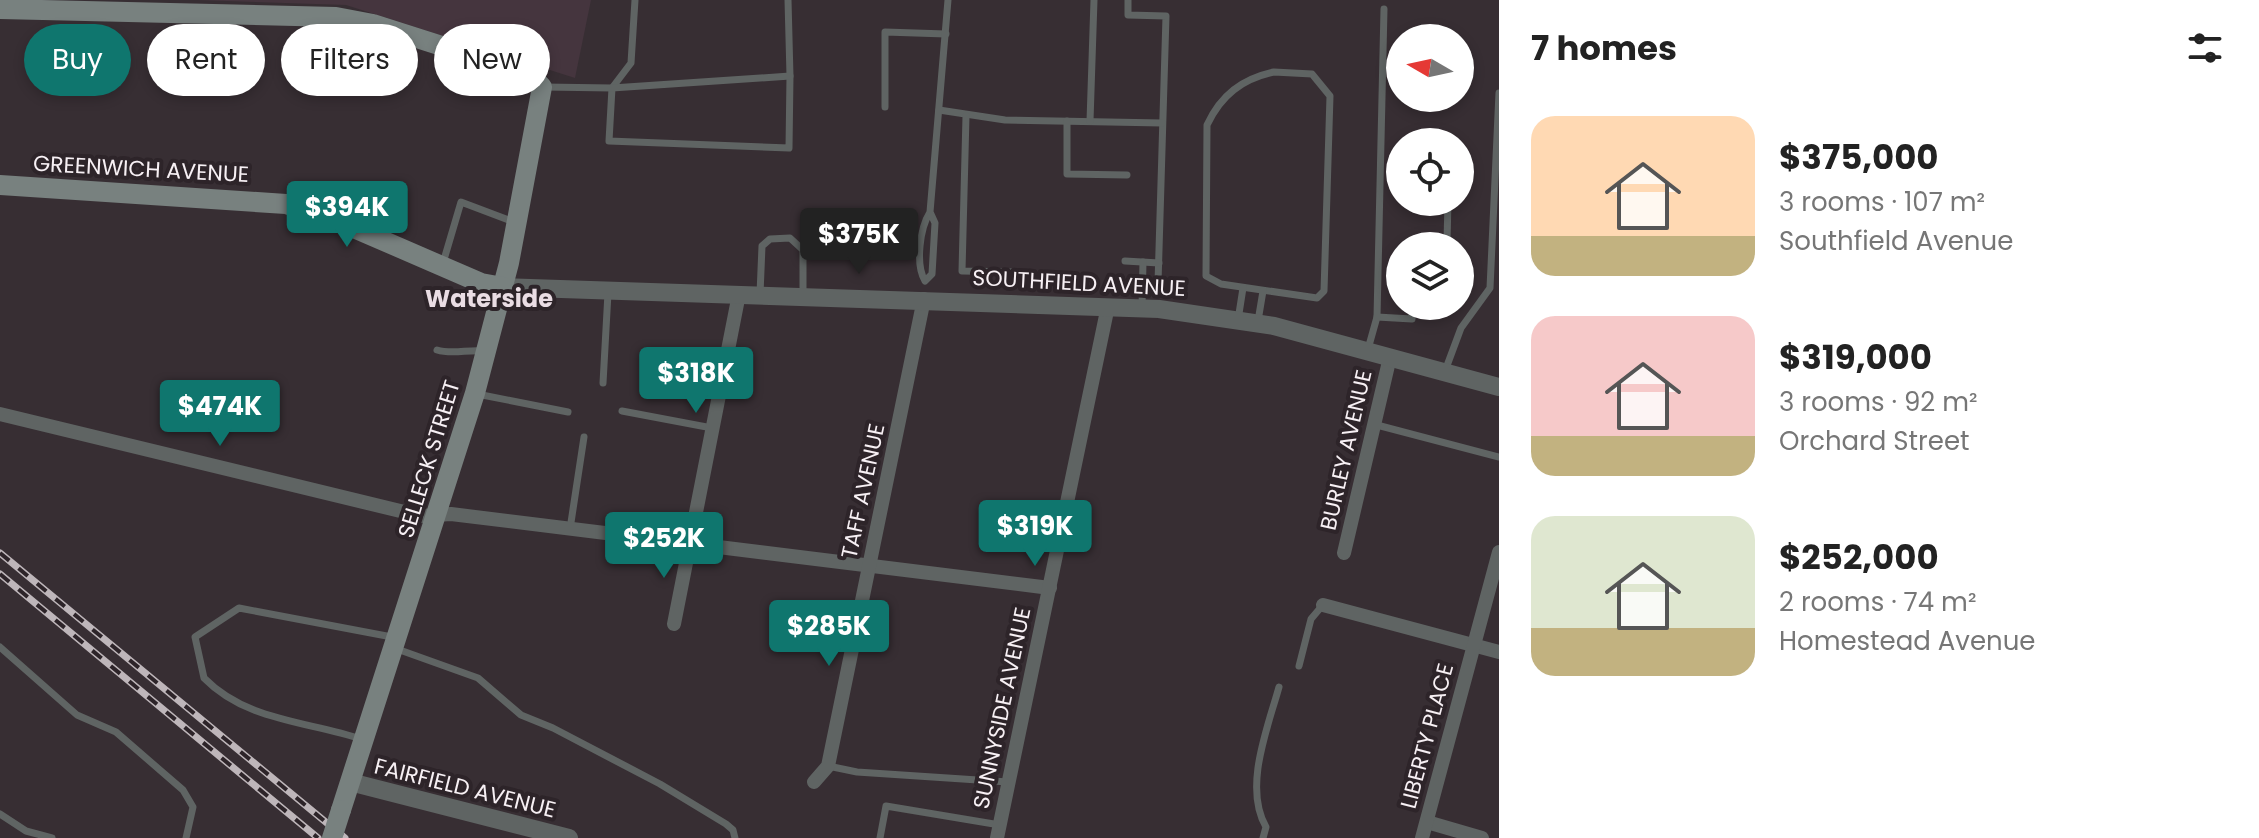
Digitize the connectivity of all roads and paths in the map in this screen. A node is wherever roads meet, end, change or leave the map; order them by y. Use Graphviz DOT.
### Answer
graph roads {
  1 [pos="635,0"];
  2 [pos="788,0"];
  3 [pos="948,0"];
  4 [pos="1094,0"];
  5 [pos="1128,0"];
  6 [pos="0,9"];
  7 [pos="1384,9"];
  8 [pos="946,34"];
  9 [pos="434,43"];
  10 [pos="790,76"];
  11 [pos="550,87"];
  12 [pos="612,88"];
  13 [pos="1499,93"];
  14 [pos="540,96"];
  15 [pos="885,107"];
  16 [pos="939,110"];
  17 [pos="966,116"];
  18 [pos="1067,121"];
  19 [pos="1090,121"];
  20 [pos="1162,123"];
  21 [pos="1127,175"];
  22 [pos="0,185"];
  23 [pos="516,222"];
  24 [pos="1125,261"];
  25 [pos="1143,262"];
  26 [pos="1159,263"];
  27 [pos="442,267"];
  28 [pos="1016,272"];
  29 [pos="1158,283"];
  30 [pos="503,287"];
  31 [pos="1243,288"];
  32 [pos="925,290"];
  33 [pos="608,291"];
  34 [pos="1263,291"];
  35 [pos="739,294"];
  36 [pos="760,294"];
  37 [pos="803,295"];
  38 [pos="1108,306"];
  39 [pos="1142,308"];
  40 [pos="1377,317"];
  41 [pos="1386,318"];
  42 [pos="1248,321"];
  43 [pos="437,350"];
  44 [pos="486,351"];
  45 [pos="1368,351"];
  46 [pos="1390,357"];
  47 [pos="1444,373"];
  48 [pos="603,383"];
  49 [pos="1499,387"];
  50 [pos="475,393"];
  51 [pos="622,411"];
  52 [pos="568,412"];
  53 [pos="0,414"];
  54 [pos="1373,424"];
  55 [pos="712,428"];
  56 [pos="584,437"];
  57 [pos="1499,457"];
  58 [pos="437,515"];
  59 [pos="570,529"];
  60 [pos="690,544"];
  61 [pos="1499,552"];
  62 [pos="1344,553"];
  63 [pos="870,566"];
  64 [pos="1050,588"];
  65 [pos="1323,605"];
  66 [pos="674,624"];
  67 [pos="396,644"];
  68 [pos="1475,645"];
  69 [pos="0,647"];
  70 [pos="1499,652"];
  71 [pos="13,659"];
  72 [pos="0,663"];
  73 [pos="1299,666"];
  74 [pos="1279,687"];
  75 [pos="364,740"];
  76 [pos="828,766"];
  77 [pos="350,782"];
  78 [pos="814,782"];
  79 [pos="1008,782"];
  80 [pos="0,814"];
  81 [pos="1427,822"];
  82 [pos="998,832"];
  83 [pos="52,838"];
  84 [pos="186,838"];
  85 [pos="332,838"];
  86 [pos="569,838"];
  87 [pos="735,838"];
  88 [pos="880,838"];
  89 [pos="1263,838"];
  90 [pos="1422,838"];
  91 [pos="1482,838"];
  1 -- 12 [label="lane"];
  2 -- 10 [label="lane"];
  3 -- 8 [label="lane"];
  4 -- 19 [label="lane"];
  5 -- 20 [label="lane"];
  6 -- 9 [label="main road"];
  7 -- 40 [label="lane"];
  8 -- 15 [label="lane"];
  8 -- 16 [label="lane"];
  10 -- 12 [label="lane"];
  10 -- 12 [label="lane"];
  11 -- 12 [label="lane"];
  13 -- 47 [label="lane"];
  14 -- 23 [label="main road, SELLECK STREET"];
  16 -- 17 [label="lane"];
  16 -- 32 [label="lane"];
  17 -- 18 [label="lane"];
  17 -- 28 [label="lane"];
  18 -- 19 [label="lane"];
  18 -- 21 [label="lane"];
  19 -- 20 [label="lane"];
  20 -- 26 [label="lane"];
  22 -- 27 [label="main road, GREENWICH AVENUE"];
  23 -- 27 [label="lane"];
  23 -- 30 [label="main road, SELLECK STREET"];
  24 -- 25 [label="lane"];
  25 -- 26 [label="lane"];
  25 -- 39 [label="lane"];
  26 -- 29 [label="lane"];
  27 -- 30 [label="main road, GREENWICH AVENUE"];
  30 -- 33 [label="street, SOUTHFIELD AVENUE"];
  30 -- 44 [label="main road, SELLECK STREET"];
  31 -- 34 [label="lane"];
  31 -- 34 [label="lane"];
  31 -- 42 [label="lane"];
  32 -- 37 [label="street, SOUTHFIELD AVENUE"];
  32 -- 38 [label="street, SOUTHFIELD AVENUE"];
  32 -- 63 [label="street, TAFF AVENUE"];
  33 -- 35 [label="street, SOUTHFIELD AVENUE"];
  33 -- 48 [label="lane"];
  34 -- 42 [label="lane"];
  35 -- 36 [label="street, SOUTHFIELD AVENUE"];
  35 -- 55 [label="street"];
  36 -- 37 [label="street, SOUTHFIELD AVENUE"];
  36 -- 37 [label="lane"];
  38 -- 39 [label="street, SOUTHFIELD AVENUE"];
  38 -- 64 [label="street, SUNNYSIDE AVENUE"];
  39 -- 42 [label="street, SOUTHFIELD AVENUE"];
  40 -- 41 [label="lane"];
  40 -- 45 [label="lane"];
  42 -- 45 [label="street, SOUTHFIELD AVENUE"];
  43 -- 44 [label="lane"];
  44 -- 50 [label="main road, SELLECK STREET"];
  45 -- 46 [label="street, SOUTHFIELD AVENUE"];
  46 -- 47 [label="street, SOUTHFIELD AVENUE"];
  46 -- 54 [label="street, BURLEY AVENUE"];
  47 -- 49 [label="street, SOUTHFIELD AVENUE"];
  50 -- 52 [label="lane"];
  50 -- 58 [label="main road, SELLECK STREET"];
  51 -- 55 [label="lane"];
  53 -- 58 [label="street"];
  54 -- 57 [label="lane"];
  54 -- 62 [label="street, BURLEY AVENUE"];
  55 -- 60 [label="street"];
  56 -- 59 [label="lane"];
  58 -- 59 [label="street"];
  58 -- 67 [label="main road, SELLECK STREET"];
  59 -- 60 [label="street"];
  60 -- 63 [label="street"];
  60 -- 66 [label="street"];
  61 -- 68 [label="street, LIBERTY PLACE"];
  63 -- 64 [label="street"];
  63 -- 76 [label="street, TAFF AVENUE"];
  64 -- 79 [label="street, SUNNYSIDE AVENUE"];
  65 -- 68 [label="street"];
  65 -- 73 [label="lane"];
  67 -- 75 [label="main road, SELLECK STREET"];
  67 -- 75 [label="lane"];
  67 -- 87 [label="lane"];
  68 -- 70 [label="street"];
  68 -- 81 [label="street, LIBERTY PLACE"];
  69 -- 71 [label="lane"];
  71 -- 72 [label="lane"];
  71 -- 84 [label="lane"];
  74 -- 89 [label="lane"];
  75 -- 77 [label="main road, SELLECK STREET"];
  76 -- 78 [label="street, TAFF AVENUE"];
  76 -- 79 [label="lane"];
  77 -- 85 [label="main road, SELLECK STREET, bridge"];
  77 -- 86 [label="street, FAIRFIELD AVENUE"];
  79 -- 82 [label="street, SUNNYSIDE AVENUE"];
  80 -- 83 [label="lane"];
  81 -- 90 [label="street, LIBERTY PLACE"];
  81 -- 91 [label="street"];
  82 -- 88 [label="lane"];
}
